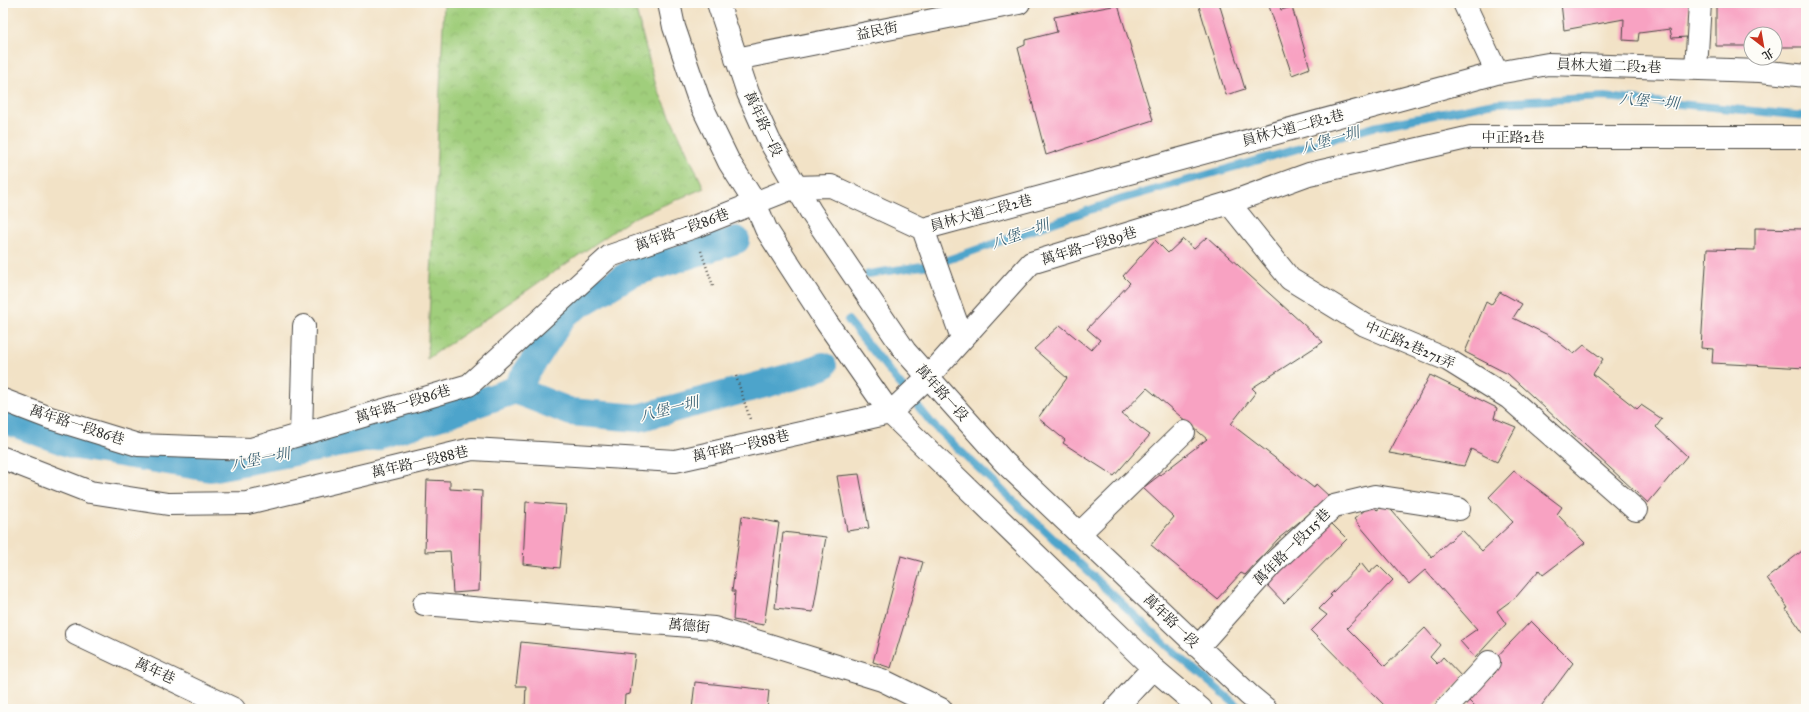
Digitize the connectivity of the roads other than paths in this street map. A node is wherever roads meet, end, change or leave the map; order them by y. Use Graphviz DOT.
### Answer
graph roads {
  1 [pos="669,3"];
  2 [pos="718,3"];
  3 [pos="1019,3"];
  4 [pos="1464,3"];
  5 [pos="1700,3"];
  6 [pos="736,59"];
  7 [pos="1696,69"];
  8 [pos="1497,73"];
  9 [pos="1806,76"];
  10 [pos="1806,137"];
  11 [pos="795,187"];
  12 [pos="755,203"];
  13 [pos="1229,203"];
  14 [pos="923,229"];
  15 [pos="304,326"];
  16 [pos="962,338"];
  17 [pos="928,378"];
  18 [pos="3,400"];
  19 [pos="890,413"];
  20 [pos="1184,432"];
  21 [pos="301,434"];
  22 [pos="3,458"];
  23 [pos="1459,509"];
  24 [pos="1636,510"];
  25 [pos="1079,534"];
  26 [pos="424,604"];
  27 [pos="76,634"];
  28 [pos="1198,646"];
  29 [pos="1489,662"];
  30 [pos="1153,668"];
  31 [pos="234,709"];
  32 [pos="941,709"];
  33 [pos="1115,709"];
  34 [pos="1201,709"];
  35 [pos="1266,709"];
  36 [pos="1446,709"];
  1 -- 12 [label="street"];
  2 -- 6 [label="street, 萬年路一段"];
  3 -- 6 [label="street, 益民街"];
  4 -- 8 [label="street"];
  5 -- 7 [label="street"];
  6 -- 11 [label="street, 萬年路一段"];
  7 -- 8 [label="street, 員林大道二段2巷"];
  7 -- 9 [label="street, 員林大道二段2巷"];
  8 -- 14 [label="street, 員林大道二段2巷"];
  10 -- 13 [label="street, 中正路2巷"];
  11 -- 12 [label="street, 萬年路一段86巷"];
  11 -- 14 [label="street, 員林大道二段2巷"];
  11 -- 17 [label="street, 萬年路一段"];
  12 -- 19 [label="street"];
  12 -- 21 [label="street, 萬年路一段86巷"];
  13 -- 16 [label="street, 萬年路一段89巷"];
  13 -- 24 [label="street, 中正路2巷271弄"];
  14 -- 16 [label="street"];
  15 -- 21 [label="street"];
  16 -- 17 [label="street, 萬年路一段89巷"];
  17 -- 19 [label="street, 萬年路一段89巷"];
  17 -- 25 [label="street, 萬年路一段"];
  18 -- 21 [label="street, 萬年路一段86巷"];
  19 -- 22 [label="street, 萬年路一段88巷"];
  19 -- 30 [label="street"];
  20 -- 25 [label="street"];
  23 -- 28 [label="street, 萬年路一段115巷"];
  25 -- 28 [label="street, 萬年路一段"];
  26 -- 32 [label="street, 萬德街"];
  27 -- 31 [label="street, 萬年巷"];
  28 -- 35 [label="street, 萬年路一段"];
  29 -- 36 [label="street"];
  30 -- 33 [label="street"];
  30 -- 34 [label="street"];
}
